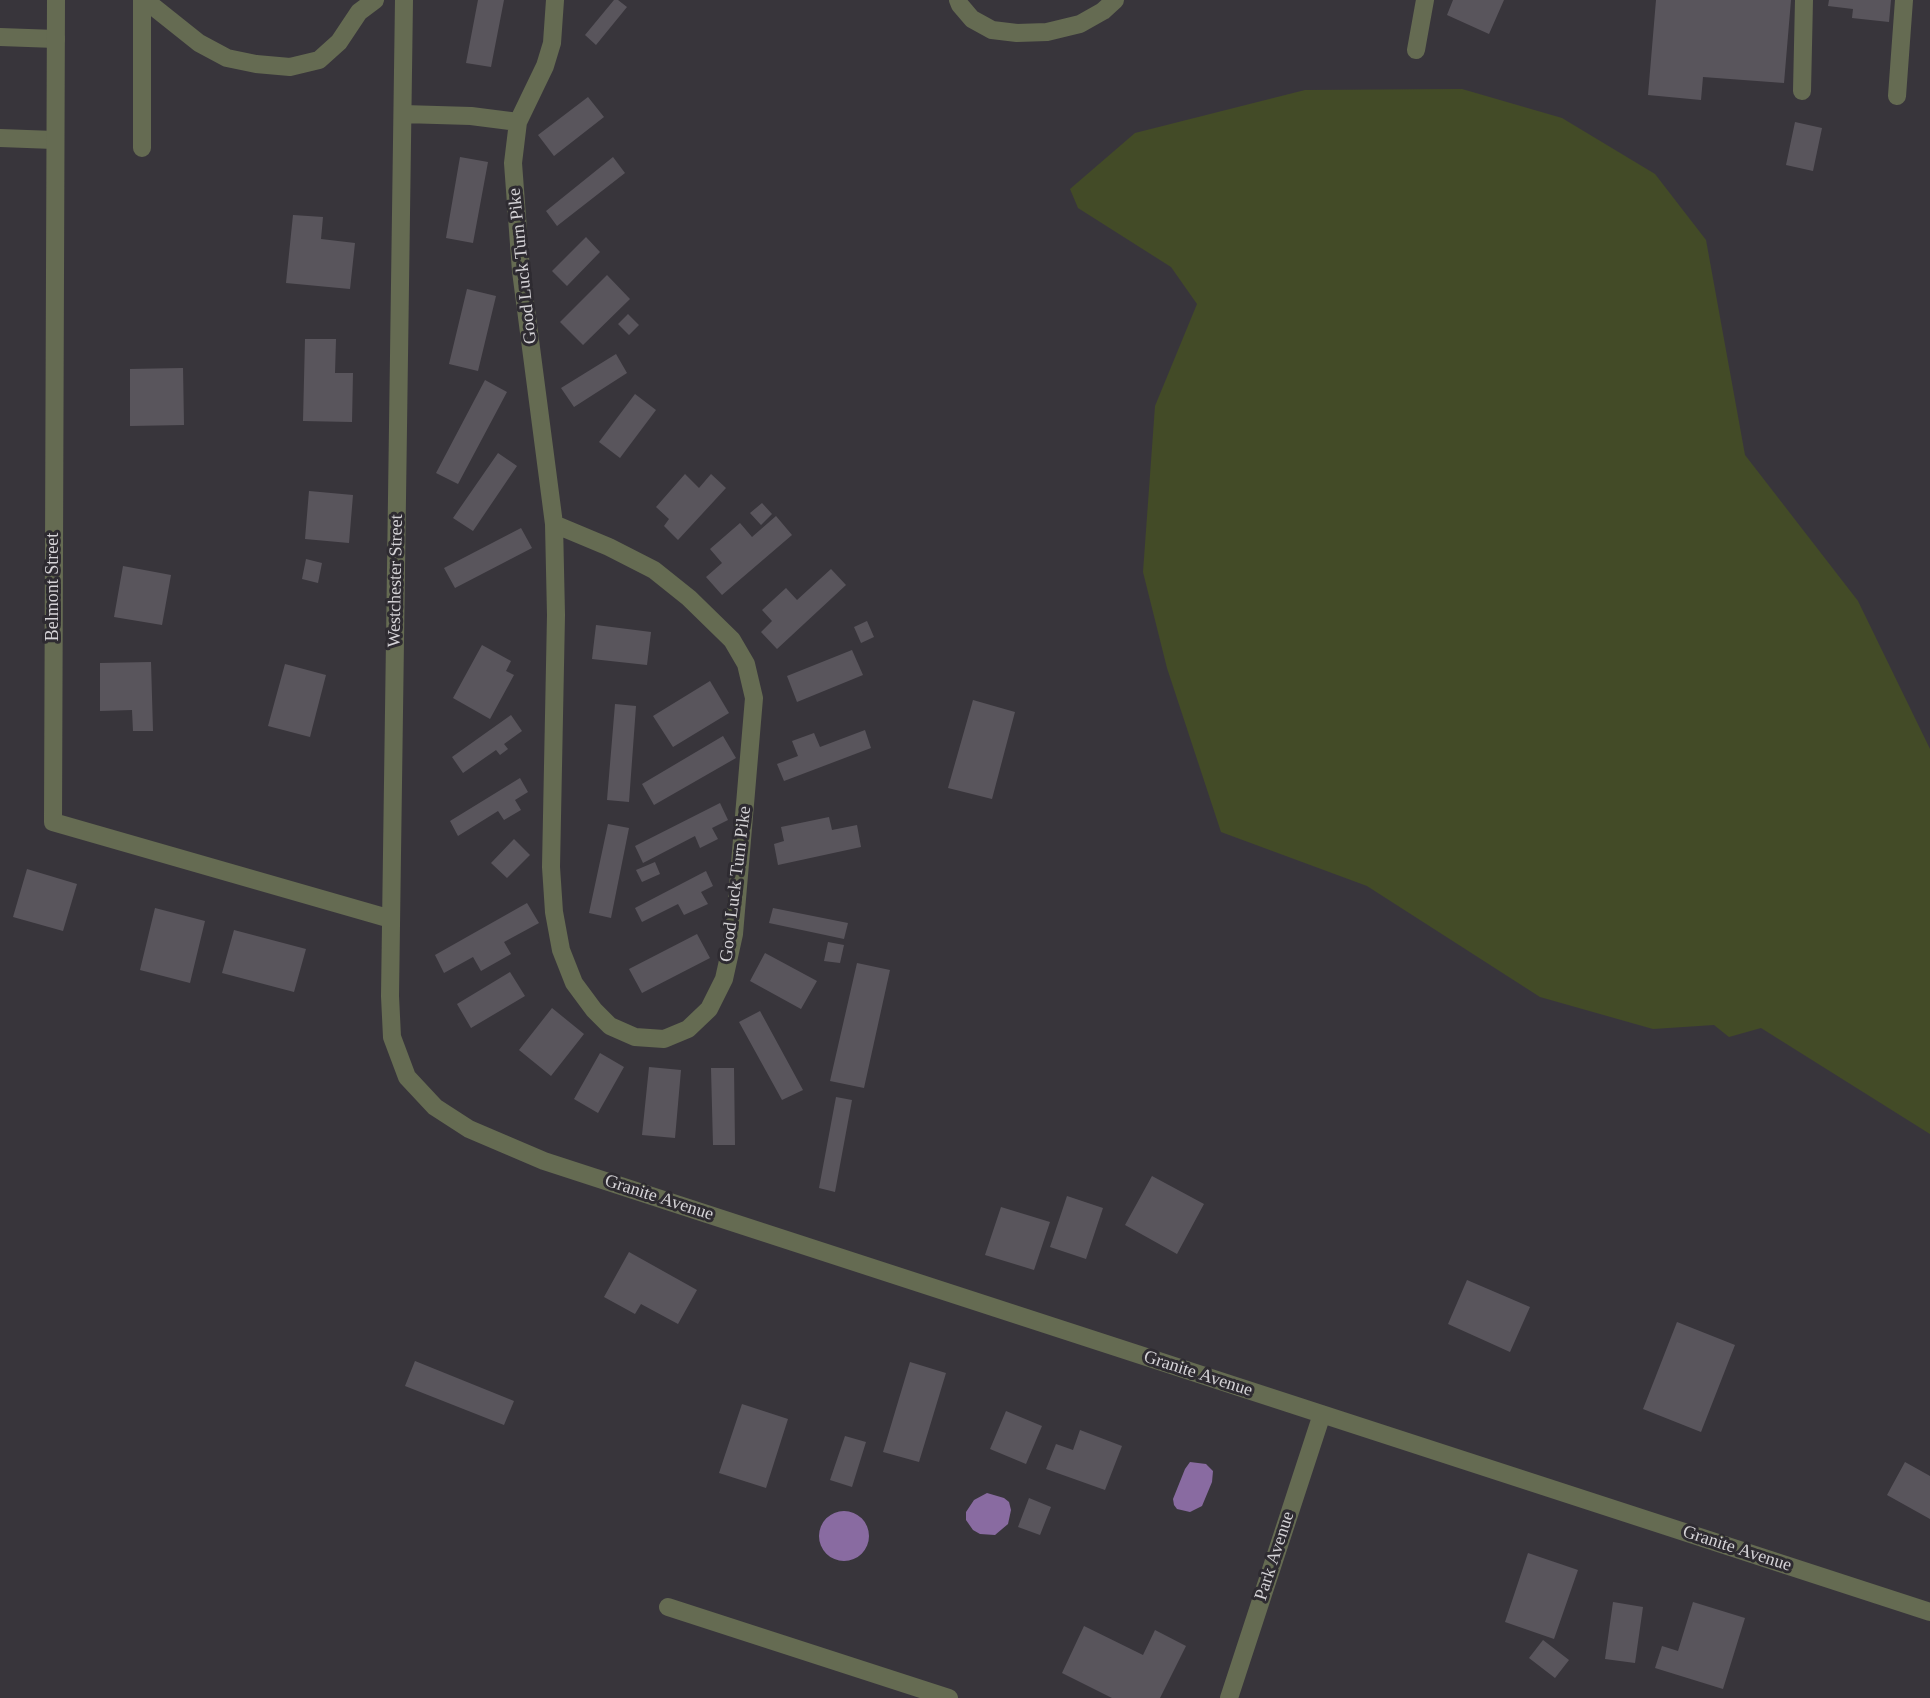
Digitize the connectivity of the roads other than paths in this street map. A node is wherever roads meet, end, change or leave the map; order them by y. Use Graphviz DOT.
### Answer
graph roads {
  1 [pos="56,0"];
  2 [pos="143,0"];
  3 [pos="375,0"];
  4 [pos="404,0"];
  5 [pos="555,0"];
  6 [pos="958,0"];
  7 [pos="1115,0"];
  8 [pos="1425,0"];
  9 [pos="1804,0"];
  10 [pos="1904,0"];
  11 [pos="0,37"];
  12 [pos="56,39"];
  13 [pos="1416,50"];
  14 [pos="1801,91"];
  15 [pos="1897,96"];
  16 [pos="403,114"];
  17 [pos="518,122"];
  18 [pos="0,138"];
  19 [pos="54,140"];
  20 [pos="142,148"];
  21 [pos="554,524"];
  22 [pos="391,919"];
  23 [pos="469,1129"];
  24 [pos="1322,1414"];
  25 [pos="668,1607"];
  26 [pos="1930,1612"];
  27 [pos="949,1698"];
  28 [pos="1229,1698"];
  1 -- 12 [label="street, Belmont Street"];
  2 -- 3 [label="street"];
  2 -- 20 [label="street"];
  4 -- 16 [label="street, Westchester Street"];
  5 -- 17 [label="street, Good Luck Turn Pike"];
  6 -- 7 [label="street"];
  8 -- 13 [label="street"];
  9 -- 14 [label="street"];
  10 -- 15 [label="street"];
  11 -- 12 [label="street"];
  12 -- 19 [label="street, Belmont Street"];
  16 -- 17 [label="street"];
  16 -- 22 [label="street, Westchester Street"];
  17 -- 21 [label="street, Good Luck Turn Pike"];
  18 -- 19 [label="street"];
  19 -- 22 [label="street, Belmont Street"];
  21 -- 21 [label="street, Good Luck Turn Pike"];
  22 -- 23 [label="street, Westchester Street"];
  23 -- 24 [label="street, Granite Avenue"];
  24 -- 26 [label="street, Granite Avenue"];
  24 -- 28 [label="street, Park Avenue"];
  25 -- 27 [label="street"];
}
